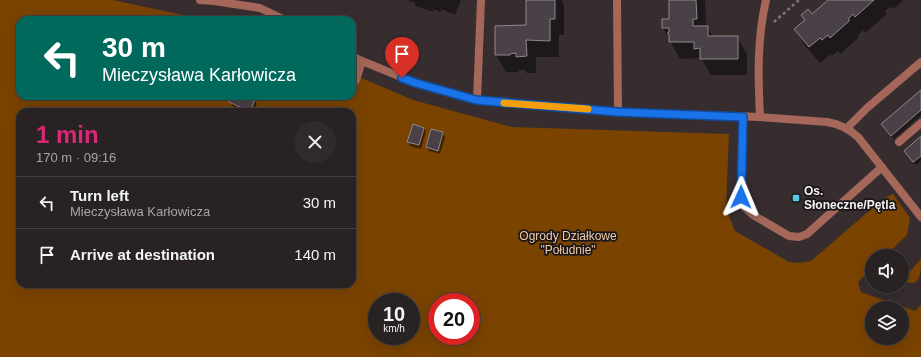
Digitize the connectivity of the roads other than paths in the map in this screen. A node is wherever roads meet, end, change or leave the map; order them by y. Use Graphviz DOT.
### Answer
graph roads {
  1 [pos="200,0"];
  2 [pos="481,0"];
  3 [pos="617,0"];
  4 [pos="766,0"];
  5 [pos="277,16"];
  6 [pos="356,58"];
  7 [pos="362,62"];
  8 [pos="921,62"];
  9 [pos="356,80"];
  10 [pos="476,100"];
  11 [pos="618,112"];
  12 [pos="743,117"];
  13 [pos="760,117"];
  14 [pos="921,123"];
  15 [pos="847,128"];
  16 [pos="899,142"];
  17 [pos="882,167"];
  18 [pos="921,217"];
  1 -- 5 [label="street"];
  2 -- 10 [label="street"];
  3 -- 11 [label="street"];
  4 -- 13 [label="street"];
  6 -- 7 [label="street"];
  7 -- 9 [label="street"];
  7 -- 10 [label="street"];
  8 -- 15 [label="street"];
  10 -- 11 [label="street"];
  11 -- 12 [label="street"];
  12 -- 13 [label="street"];
  12 -- 17 [label="street"];
  13 -- 15 [label="street"];
  14 -- 16 [label="street"];
  15 -- 17 [label="street"];
  17 -- 18 [label="street"];
}
